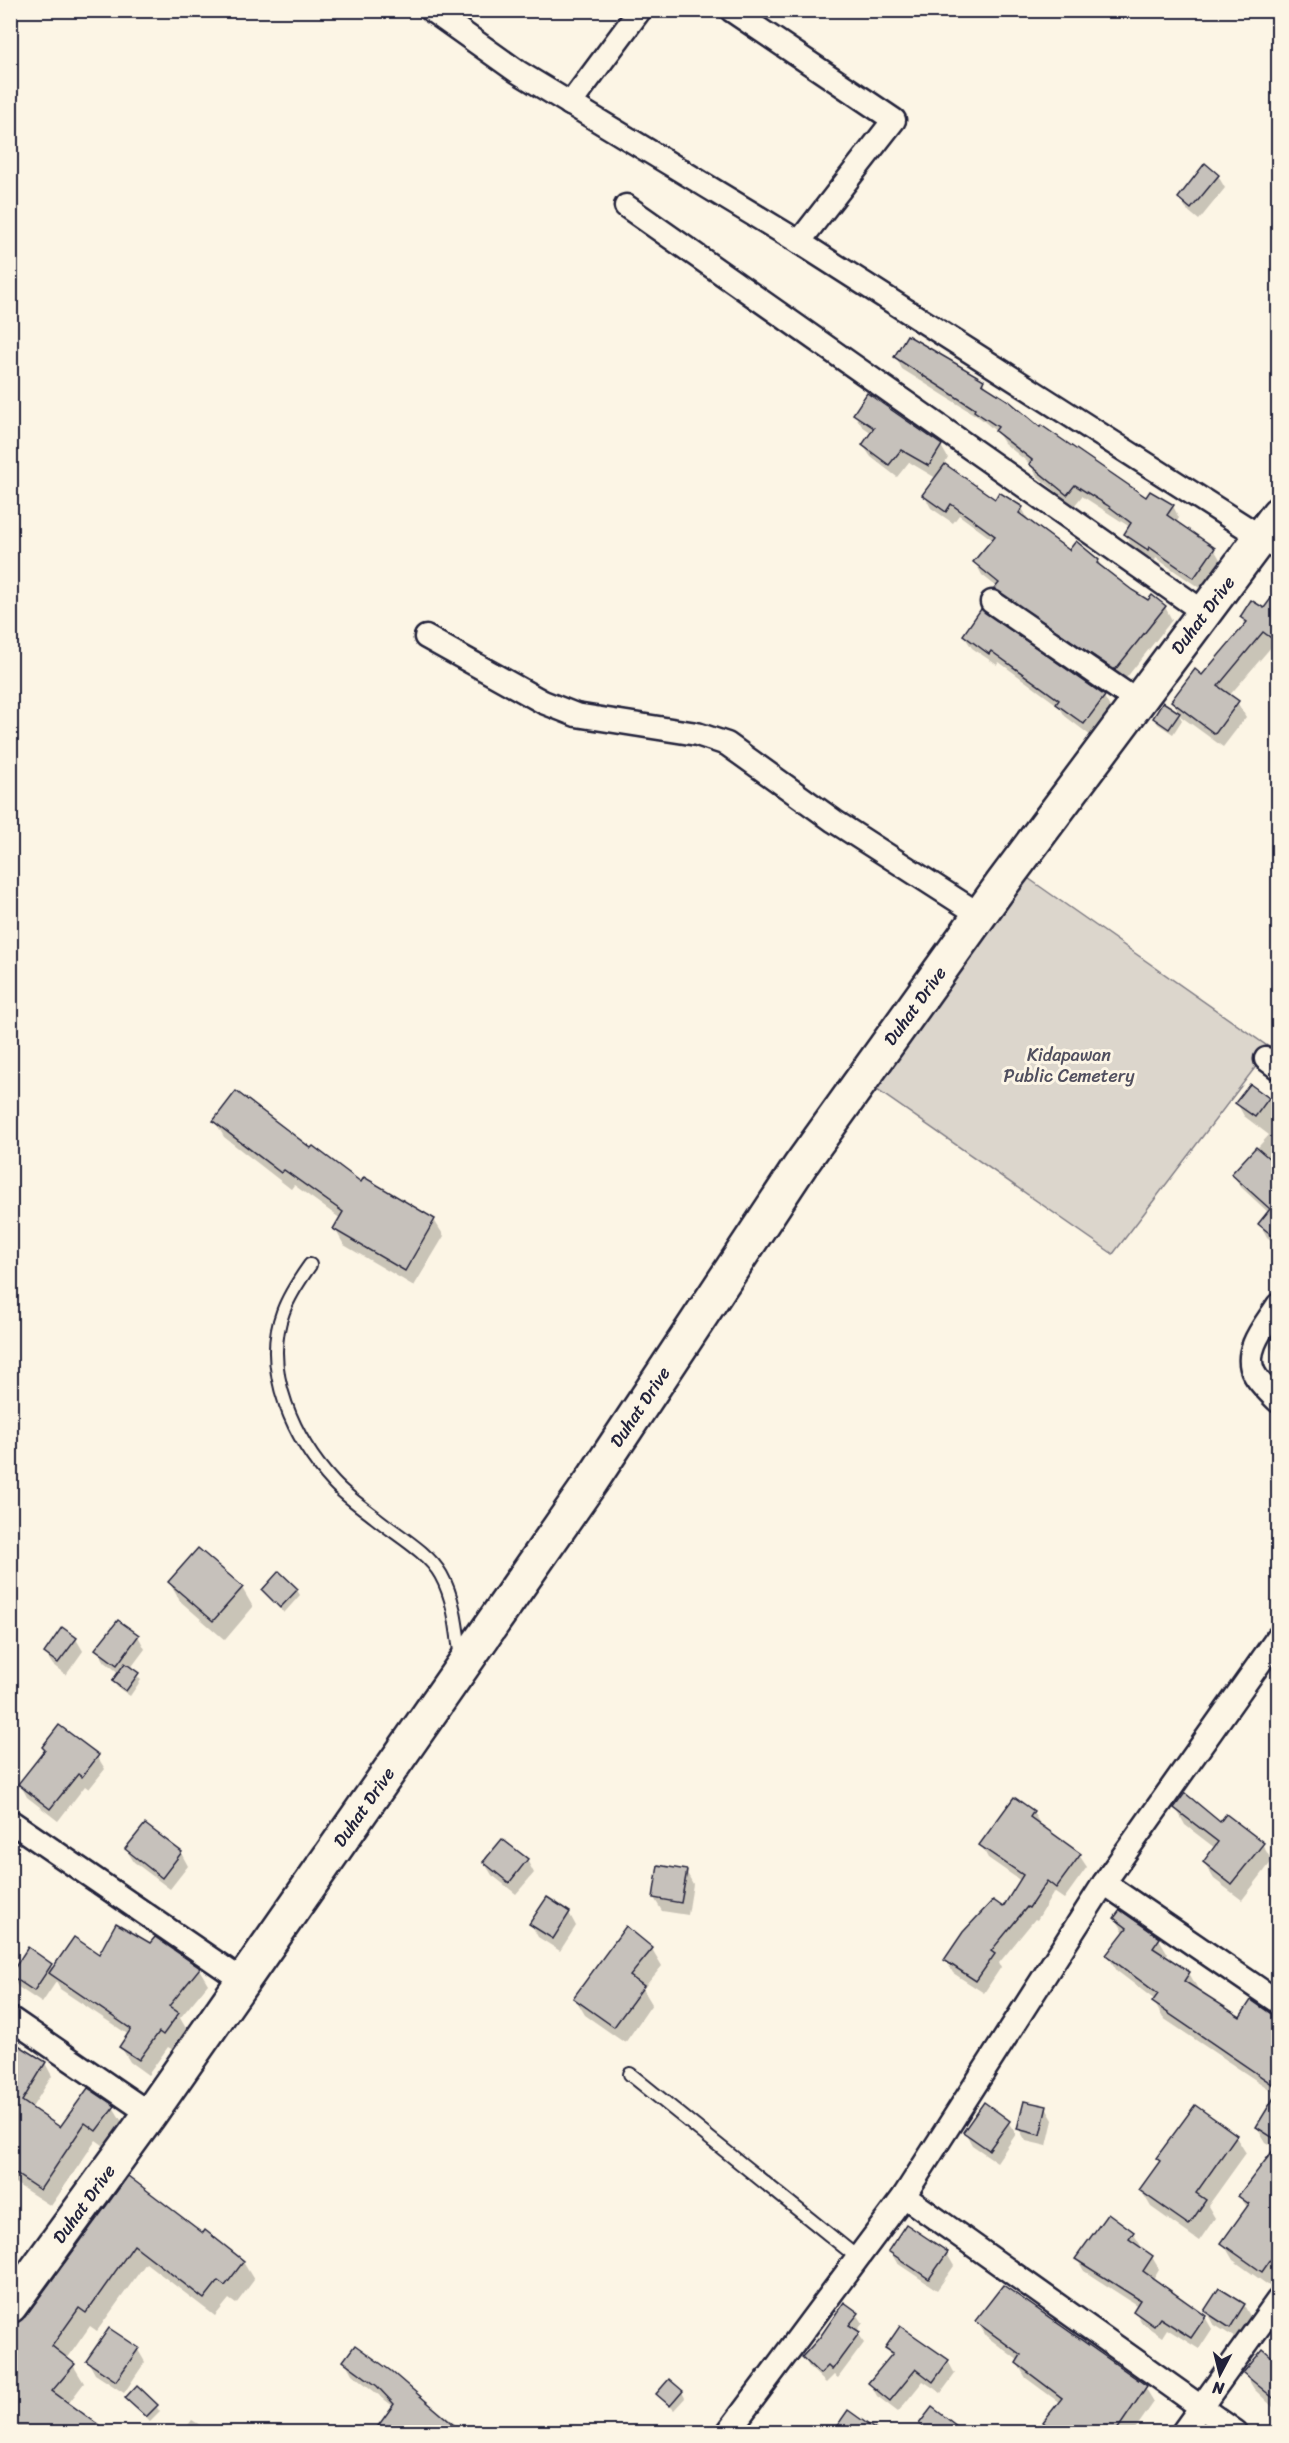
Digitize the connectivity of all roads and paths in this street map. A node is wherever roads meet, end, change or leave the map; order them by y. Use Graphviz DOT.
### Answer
graph roads {
  1 [pos="431,10"];
  2 [pos="640,10"];
  3 [pos="731,10"];
  4 [pos="570,104"];
  5 [pos="626,206"];
  6 [pos="799,242"];
  7 [pos="1273,533"];
  8 [pos="992,602"];
  9 [pos="1205,613"];
  10 [pos="426,638"];
  11 [pos="1138,702"];
  12 [pos="980,915"];
  13 [pos="310,1264"];
  14 [pos="1278,1305"];
  15 [pos="1278,1401"];
  16 [pos="1278,1637"];
  17 [pos="463,1666"];
  18 [pos="10,1821"];
  19 [pos="1104,1883"];
  20 [pos="243,1981"];
  21 [pos="1278,2002"];
  22 [pos="10,2018"];
  23 [pos="630,2074"];
  24 [pos="150,2114"];
  25 [pos="904,2196"];
  26 [pos="858,2258"];
  27 [pos="1278,2300"];
  28 [pos="10,2306"];
  29 [pos="1202,2408"];
  30 [pos="728,2433"];
  31 [pos="1183,2433"];
  32 [pos="1236,2433"];
  1 -- 4 [label="street"];
  2 -- 4 [label="street"];
  3 -- 6 [label="street"];
  4 -- 6 [label="street"];
  5 -- 9 [label="street"];
  6 -- 7 [label="street"];
  7 -- 9 [label="street, Duhat Drive"];
  8 -- 11 [label="street"];
  9 -- 11 [label="street, Duhat Drive"];
  10 -- 12 [label="street"];
  11 -- 12 [label="street, Duhat Drive"];
  12 -- 17 [label="street, Duhat Drive"];
  13 -- 17 [label="lane"];
  14 -- 15 [label="street"];
  16 -- 19 [label="street"];
  17 -- 20 [label="street, Duhat Drive"];
  18 -- 20 [label="street"];
  19 -- 21 [label="street"];
  19 -- 25 [label="street"];
  20 -- 24 [label="street, Duhat Drive"];
  22 -- 24 [label="street"];
  23 -- 26 [label="lane"];
  24 -- 28 [label="street, Duhat Drive"];
  25 -- 26 [label="street"];
  25 -- 29 [label="street"];
  26 -- 30 [label="street"];
  27 -- 29 [label="street"];
  29 -- 31 [label="street"];
  29 -- 32 [label="street"];
}
